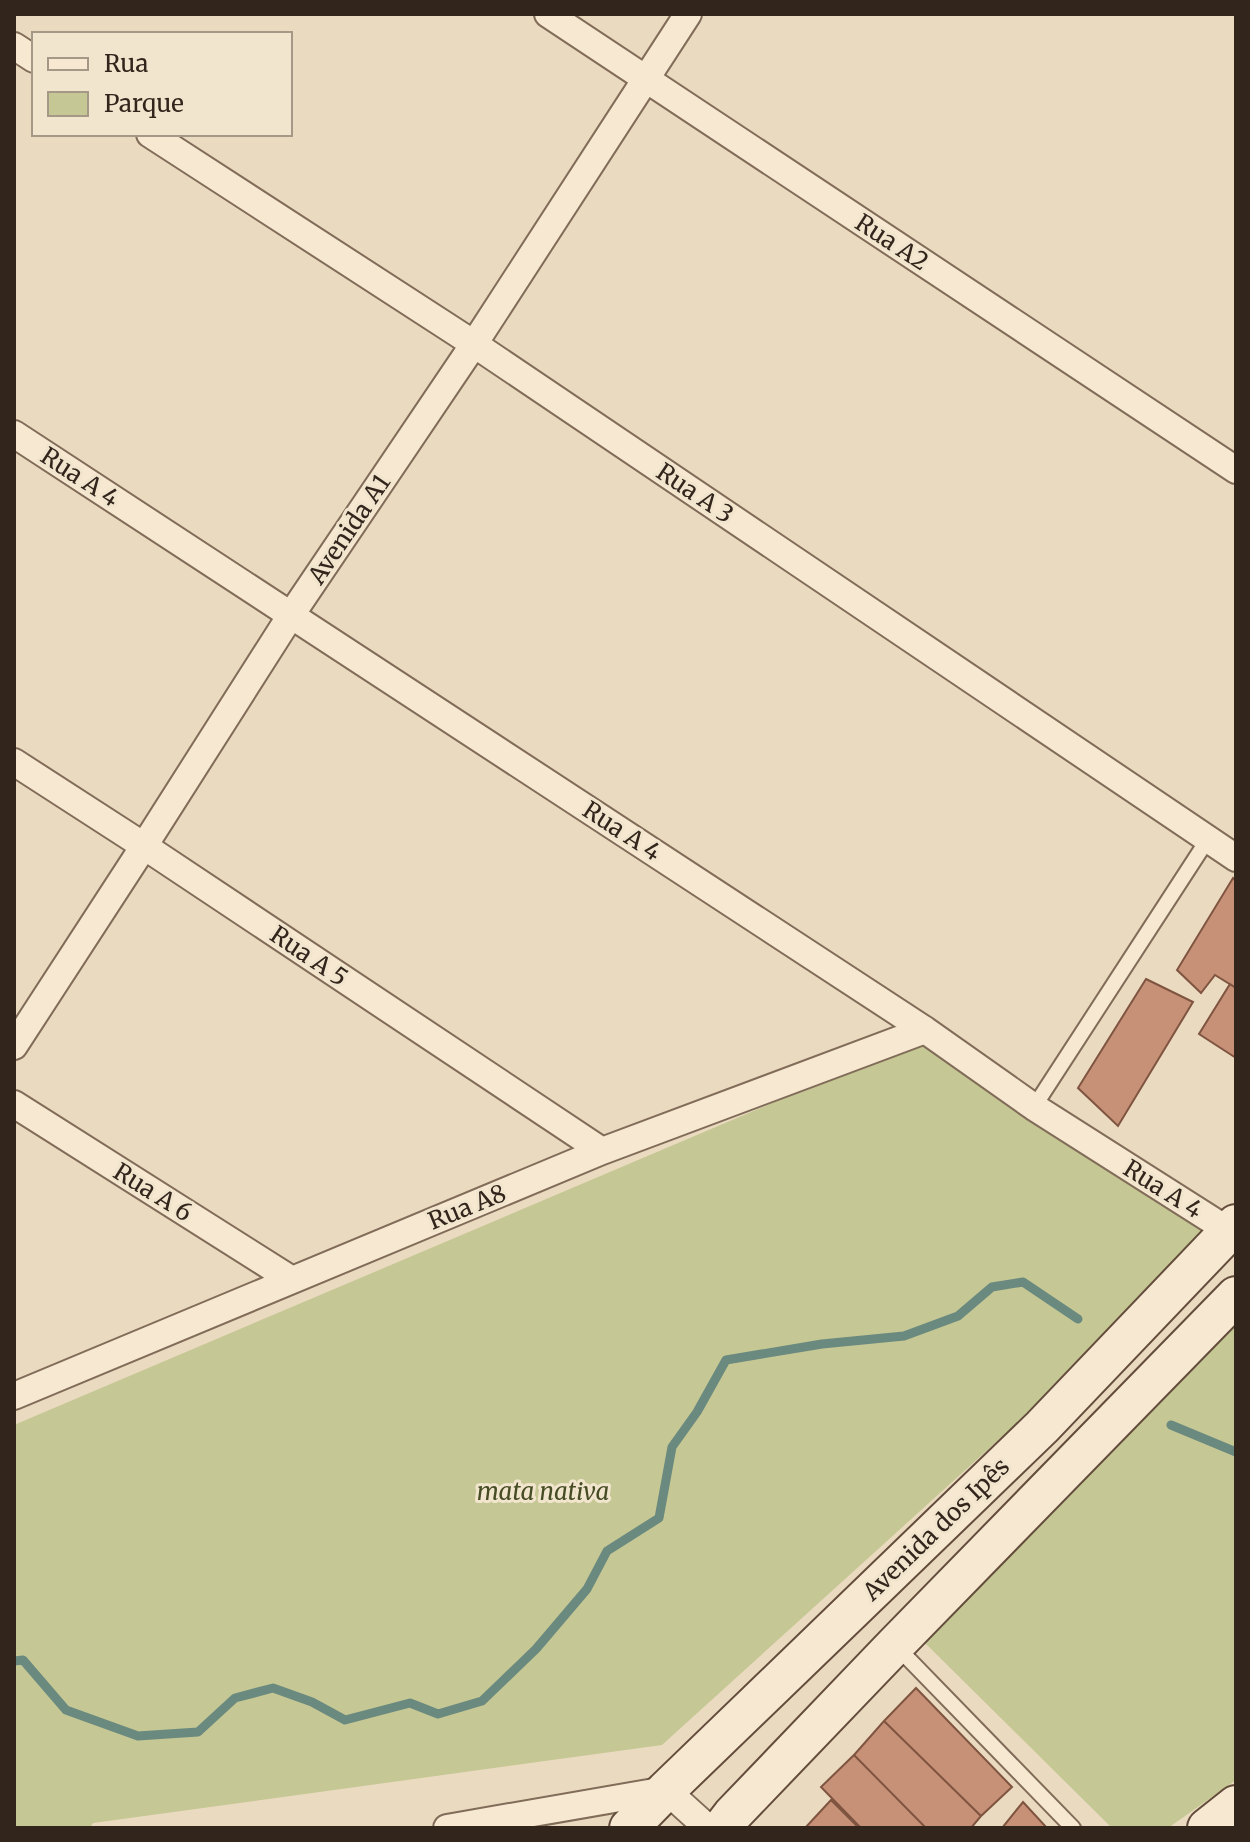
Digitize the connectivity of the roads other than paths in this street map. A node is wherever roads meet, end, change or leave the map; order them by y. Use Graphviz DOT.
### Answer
graph roads {
  1 [pos="548,14"];
  2 [pos="688,14"];
  3 [pos="14,46"];
  4 [pos="32,58"];
  5 [pos="646,79"];
  6 [pos="153,136"];
  7 [pos="474,344"];
  8 [pos="14,434"];
  9 [pos="1236,470"];
  10 [pos="291,615"];
  11 [pos="14,762"];
  12 [pos="1208,839"];
  13 [pos="144,846"];
  14 [pos="1236,858"];
  15 [pos="925,1030"];
  16 [pos="14,1046"];
  17 [pos="14,1104"];
  18 [pos="1034,1107"];
  19 [pos="602,1151"];
  20 [pos="1233,1228"];
  21 [pos="292,1280"];
  22 [pos="1236,1296"];
  23 [pos="14,1396"];
  24 [pos="895,1645"];
  25 [pos="666,1790"];
  26 [pos="1236,1805"];
  27 [pos="447,1828"];
  28 [pos="629,1828"];
  29 [pos="708,1828"];
  30 [pos="722,1828"];
  31 [pos="1073,1828"];
  32 [pos="1207,1828"];
  1 -- 5 [label="street, Rua A2"];
  2 -- 5 [label="street, Avenida A1"];
  3 -- 4 [label="street"];
  5 -- 7 [label="street, Avenida A1"];
  5 -- 9 [label="street, Rua A2"];
  6 -- 7 [label="street, Rua A 3"];
  7 -- 10 [label="street, Avenida A1"];
  7 -- 12 [label="street, Rua A 3"];
  8 -- 10 [label="street, Rua A 4"];
  10 -- 13 [label="street, Avenida A1"];
  10 -- 15 [label="street, Rua A 4"];
  11 -- 13 [label="street, Rua A 5"];
  12 -- 14 [label="street, Rua A 3"];
  12 -- 18 [label="lane"];
  13 -- 16 [label="street, Avenida A1"];
  13 -- 19 [label="street, Rua A 5"];
  15 -- 18 [label="street, Rua A 4"];
  15 -- 19 [label="street, Rua A8"];
  17 -- 21 [label="street, Rua A 6"];
  18 -- 20 [label="street, Rua A 4"];
  19 -- 21 [label="street, Rua A8"];
  20 -- 25 [label="main road, Avenida dos Ipês"];
  21 -- 23 [label="street, Rua A8"];
  22 -- 24 [label="main road, Avenida dos Ipês"];
  24 -- 30 [label="main road, Avenida dos Ipês"];
  24 -- 31 [label="lane"];
  25 -- 27 [label="street"];
  25 -- 28 [label="main road, Avenida dos Ipês"];
  25 -- 29 [label="street"];
  26 -- 32 [label="main road"];
}
